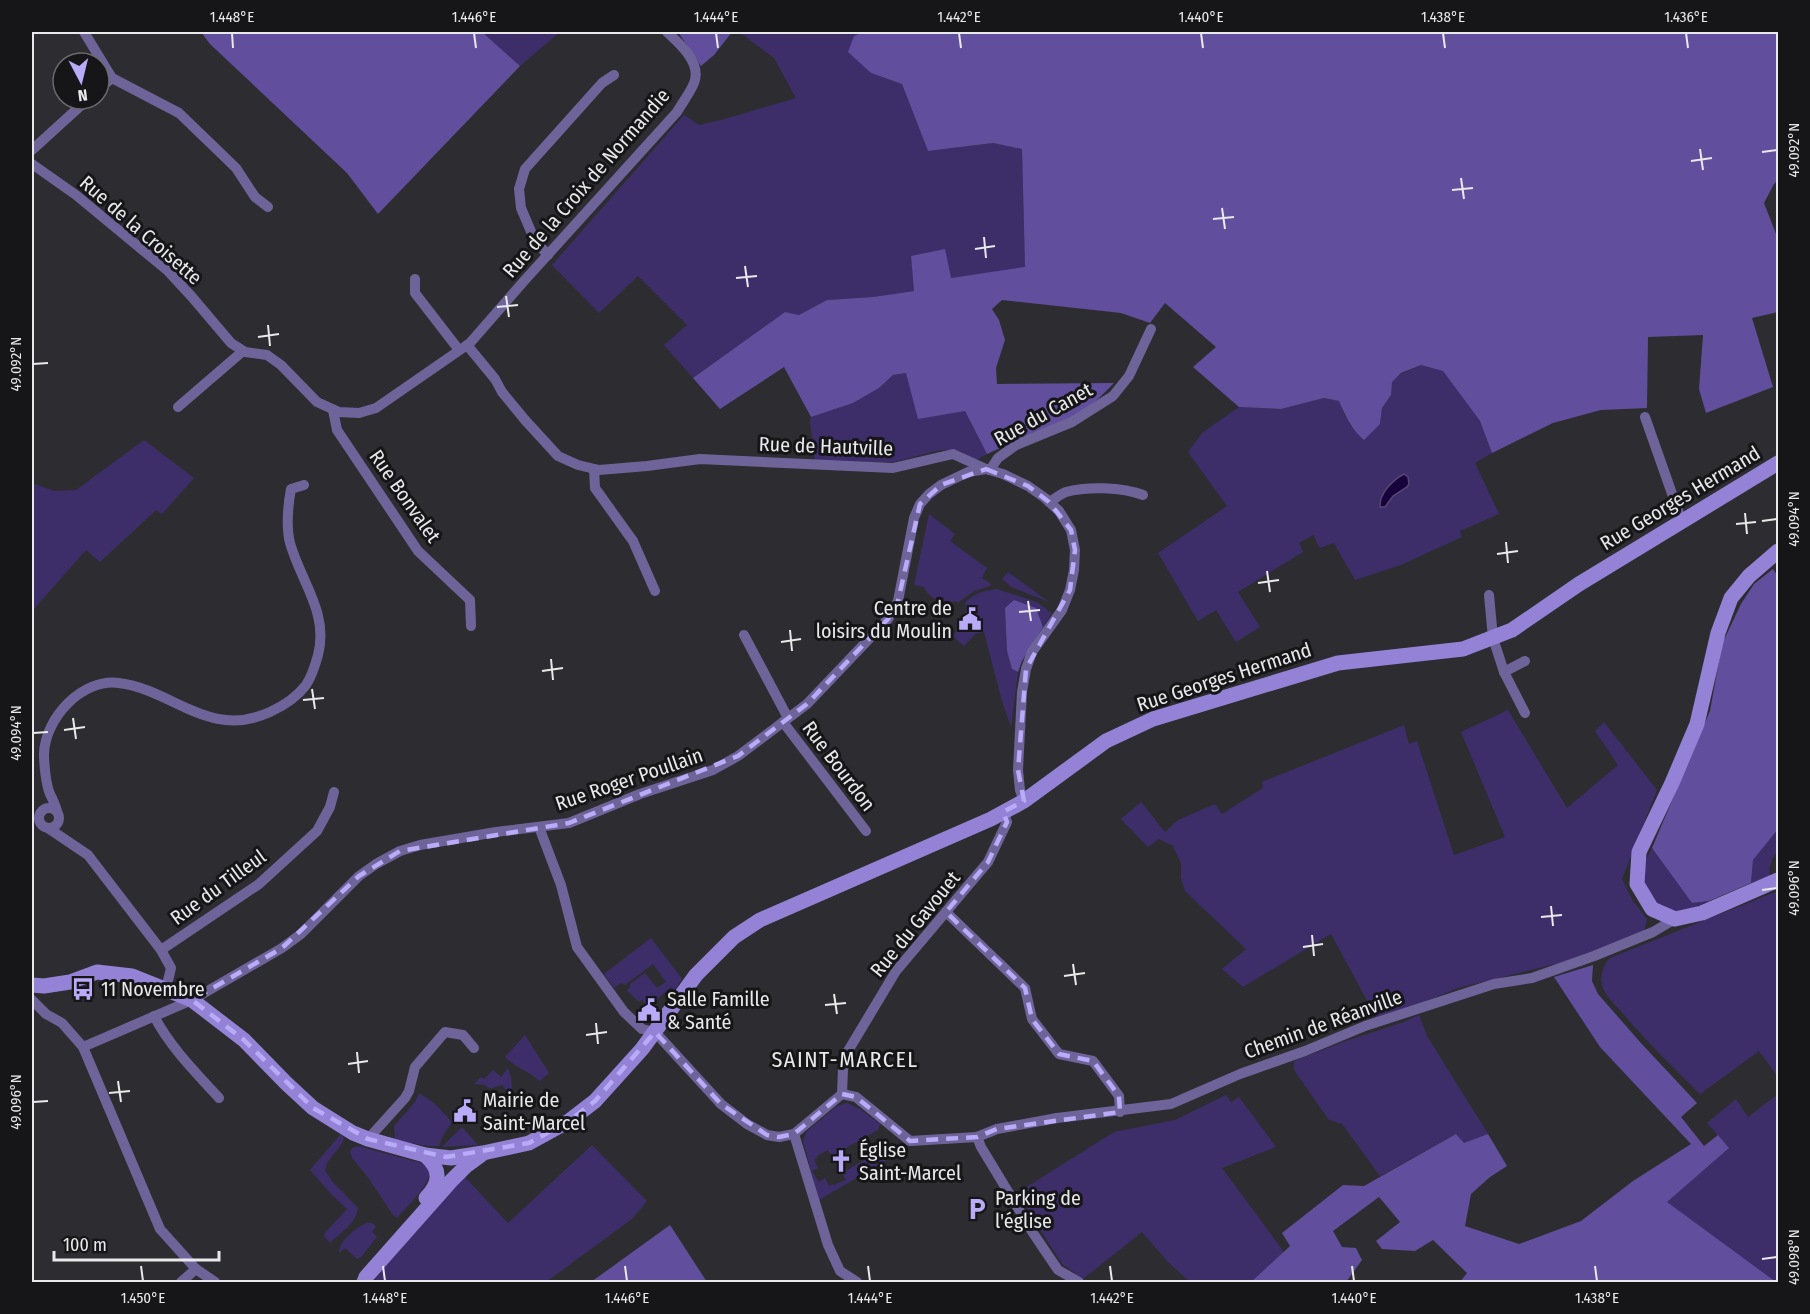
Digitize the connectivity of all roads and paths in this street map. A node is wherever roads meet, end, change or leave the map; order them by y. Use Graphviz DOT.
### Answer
graph roads {
  1 [pos="84,32"];
  2 [pos="667,32"];
  3 [pos="614,75"];
  4 [pos="112,78"];
  5 [pos="75,111"];
  6 [pos="32,150"];
  7 [pos="32,164"];
  8 [pos="268,207"];
  9 [pos="548,255"];
  10 [pos="415,279"];
  11 [pos="1151,329"];
  12 [pos="463,347"];
  13 [pos="243,351"];
  14 [pos="178,407"];
  15 [pos="333,410"];
  16 [pos="1645,417"];
  17 [pos="1779,463"];
  18 [pos="594,469"];
  19 [pos="988,470"];
  20 [pos="304,485"];
  21 [pos="1143,495"];
  22 [pos="1049,502"];
  23 [pos="1682,522"];
  24 [pos="1779,551"];
  25 [pos="655,591"];
  26 [pos="1488,595"];
  27 [pos="471,626"];
  28 [pos="744,635"];
  29 [pos="1493,638"];
  30 [pos="1525,661"];
  31 [pos="1504,672"];
  32 [pos="1524,713"];
  33 [pos="785,720"];
  34 [pos="334,792"];
  35 [pos="50,794"];
  36 [pos="1024,801"];
  37 [pos="45,808"];
  38 [pos="1004,812"];
  39 [pos="58,816"];
  40 [pos="35,820"];
  41 [pos="539,827"];
  42 [pos="48,828"];
  43 [pos="866,831"];
  44 [pos="70,842"];
  45 [pos="1779,880"];
  46 [pos="946,912"];
  47 [pos="1675,919"];
  48 [pos="160,950"];
  49 [pos="32,985"];
  50 [pos="166,989"];
  51 [pos="32,1000"];
  52 [pos="192,1000"];
  53 [pos="154,1016"];
  54 [pos="655,1032"];
  55 [pos="84,1047"];
  56 [pos="474,1048"];
  57 [pos="843,1094"];
  58 [pos="219,1098"];
  59 [pos="1120,1112"];
  60 [pos="794,1134"];
  61 [pos="977,1137"];
  62 [pos="368,1139"];
  63 [pos="483,1154"];
  64 [pos="425,1155"];
  65 [pos="451,1158"];
  66 [pos="451,1181"];
  67 [pos="196,1269"];
  68 [pos="181,1282"];
  69 [pos="215,1282"];
  70 [pos="353,1282"];
  71 [pos="364,1282"];
  72 [pos="857,1282"];
  73 [pos="1079,1282"];
  1 -- 4 [label="street"];
  2 -- 9 [label="street, Rue de la Croix de Normandie"];
  3 -- 9 [label="street"];
  4 -- 8 [label="street"];
  5 -- 6 [label="street"];
  7 -- 13 [label="street, Rue de la Croisette"];
  9 -- 12 [label="street, Rue de la Croix de Normandie"];
  10 -- 12 [label="street, Rue de Hautville"];
  11 -- 19 [label="street, Rue du Canet"];
  12 -- 15 [label="street"];
  12 -- 18 [label="street, Rue de Hautville"];
  13 -- 14 [label="street"];
  13 -- 15 [label="street, Rue de la Croisette"];
  15 -- 27 [label="street, Rue Bonvalet"];
  16 -- 23 [label="street"];
  17 -- 23 [label="street, Rue Georges Hermand"];
  18 -- 19 [label="street, Rue de Hautville"];
  18 -- 25 [label="street"];
  19 -- 22 [label="street, Rue de Hautville"];
  19 -- 33 [label="street, Rue Roger Poullain"];
  20 -- 35 [label="street"];
  21 -- 22 [label="street"];
  22 -- 36 [label="street, Rue de Hautville"];
  23 -- 29 [label="street, Rue Georges Hermand"];
  24 -- 47 [label="street"];
  26 -- 29 [label="street"];
  28 -- 33 [label="street, Rue Bourdon"];
  29 -- 31 [label="street"];
  29 -- 36 [label="street, Rue Georges Hermand"];
  30 -- 31 [label="street"];
  31 -- 32 [label="street"];
  33 -- 41 [label="street, Rue Roger Poullain"];
  33 -- 43 [label="street, Rue Bourdon"];
  34 -- 48 [label="street, Rue du Tilleul"];
  35 -- 37 [label="street"];
  35 -- 39 [label="street"];
  36 -- 38 [label="street, Rue Georges Hermand"];
  37 -- 39 [label="street"];
  37 -- 40 [label="street"];
  38 -- 46 [label="street, Rue du Gavouet"];
  38 -- 54 [label="street, Rue Georges Hermand"];
  39 -- 42 [label="street"];
  39 -- 44 [label="street"];
  40 -- 42 [label="street"];
  41 -- 52 [label="street, Rue Roger Poullain"];
  41 -- 54 [label="street"];
  42 -- 44 [label="street"];
  44 -- 48 [label="street"];
  45 -- 47 [label="street"];
  46 -- 57 [label="street, Rue du Gavouet"];
  46 -- 59 [label="street"];
  47 -- 59 [label="street, Chemin de Réanville"];
  48 -- 50 [label="street"];
  49 -- 50 [label="street, Rue Georges Hermand"];
  50 -- 52 [label="street, Rue Georges Hermand"];
  51 -- 55 [label="street"];
  52 -- 53 [label="street, Rue Roger Poullain"];
  52 -- 62 [label="street, Rue Georges Hermand"];
  53 -- 55 [label="street, Rue Roger Poullain"];
  53 -- 58 [label="street"];
  54 -- 60 [label="street"];
  54 -- 63 [label="street, Rue Georges Hermand"];
  55 -- 67 [label="street"];
  56 -- 62 [label="street"];
  57 -- 60 [label="street"];
  57 -- 61 [label="street, Chemin de Réanville"];
  59 -- 61 [label="street, Chemin de Réanville"];
  60 -- 72 [label="street"];
  61 -- 73 [label="street"];
  62 -- 64 [label="street, Rue Georges Hermand"];
  63 -- 65 [label="street, Rue Georges Hermand"];
  63 -- 66 [label="street"];
  64 -- 65 [label="street, Rue Georges Hermand"];
  64 -- 70 [label="street"];
  65 -- 66 [label="street"];
  66 -- 71 [label="street"];
  67 -- 68 [label="street"];
  67 -- 69 [label="street"];
}
